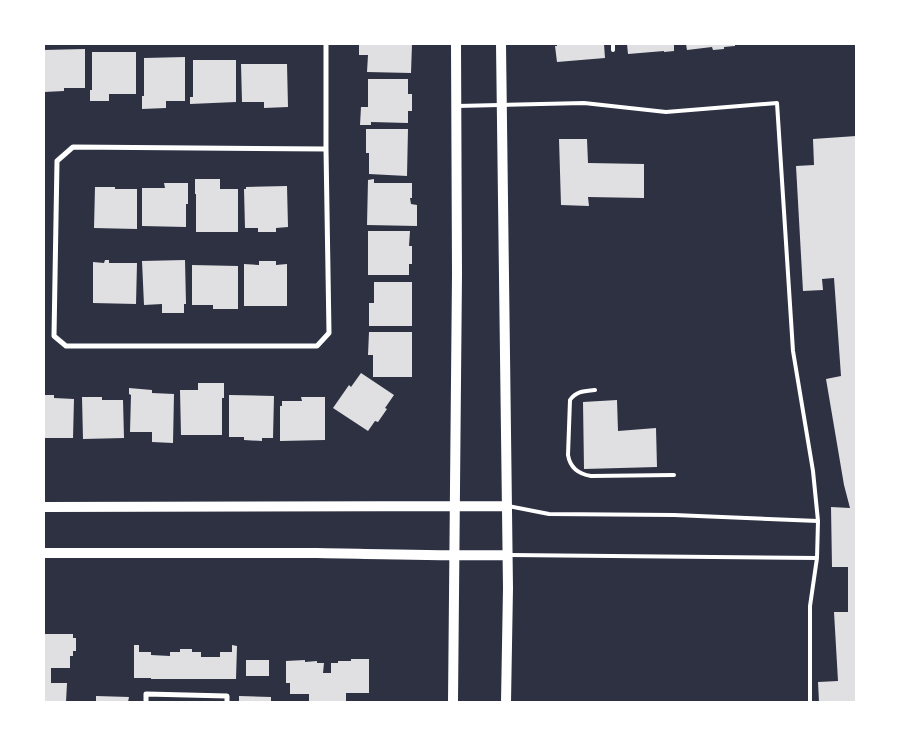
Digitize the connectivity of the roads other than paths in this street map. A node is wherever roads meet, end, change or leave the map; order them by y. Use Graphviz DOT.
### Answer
graph roads {
  1 [pos="326,44"];
  2 [pos="456,44"];
  3 [pos="501,44"];
  4 [pos="613,44"];
  5 [pos="614,50"];
  6 [pos="502,104"];
  7 [pos="456,106"];
  8 [pos="326,149"];
  9 [pos="594,390"];
  10 [pos="674,475"];
  11 [pos="507,506"];
  12 [pos="44,507"];
  13 [pos="455,507"];
  14 [pos="818,521"];
  15 [pos="44,553"];
  16 [pos="507,555"];
  17 [pos="454,556"];
  18 [pos="817,558"];
  19 [pos="146,702"];
  20 [pos="227,702"];
  21 [pos="453,702"];
  22 [pos="506,702"];
  23 [pos="810,702"];
  1 -- 8 [label="street"];
  2 -- 7 [label="main road"];
  3 -- 6 [label="main road"];
  4 -- 5 [label="lane"];
  6 -- 7 [label="lane"];
  6 -- 11 [label="main road"];
  6 -- 14 [label="lane"];
  7 -- 13 [label="main road"];
  8 -- 8 [label="street"];
  9 -- 10 [label="lane"];
  11 -- 13 [label="main road"];
  11 -- 14 [label="lane"];
  11 -- 16 [label="main road"];
  12 -- 13 [label="main road"];
  13 -- 17 [label="main road"];
  14 -- 18 [label="lane"];
  15 -- 17 [label="main road"];
  16 -- 17 [label="main road"];
  16 -- 18 [label="lane"];
  16 -- 22 [label="main road"];
  17 -- 21 [label="main road"];
  18 -- 23 [label="lane"];
  19 -- 20 [label="street"];
}
